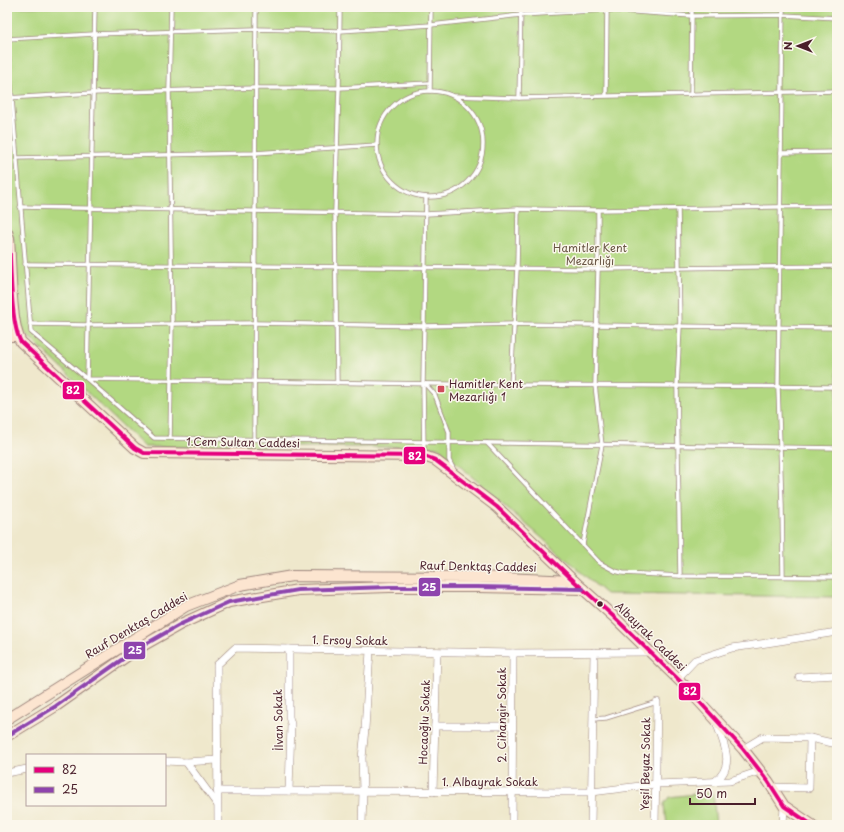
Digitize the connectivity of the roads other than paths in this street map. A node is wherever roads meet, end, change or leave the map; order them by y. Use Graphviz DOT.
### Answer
graph roads {
  1 [pos="95,7"];
  2 [pos="171,7"];
  3 [pos="256,7"];
  4 [pos="340,7"];
  5 [pos="431,7"];
  6 [pos="521,7"];
  7 [pos="692,7"];
  8 [pos="784,7"];
  9 [pos="607,9"];
  10 [pos="521,15"];
  11 [pos="783,15"];
  12 [pos="692,16"];
  13 [pos="837,18"];
  14 [pos="431,26"];
  15 [pos="256,29"];
  16 [pos="340,31"];
  17 [pos="171,32"];
  18 [pos="94,34"];
  19 [pos="7,38"];
  20 [pos="430,83"];
  21 [pos="255,88"];
  22 [pos="339,88"];
  23 [pos="169,91"];
  24 [pos="430,91"];
  25 [pos="782,91"];
  26 [pos="837,91"];
  27 [pos="93,93"];
  28 [pos="606,95"];
  29 [pos="690,95"];
  30 [pos="454,96"];
  31 [pos="7,98"];
  32 [pos="12,98"];
  33 [pos="519,98"];
  34 [pos="377,145"];
  35 [pos="338,147"];
  36 [pos="837,152"];
  37 [pos="255,153"];
  38 [pos="170,154"];
  39 [pos="781,154"];
  40 [pos="92,156"];
  41 [pos="17,158"];
  42 [pos="426,197"];
  43 [pos="20,206"];
  44 [pos="837,206"];
  45 [pos="781,207"];
  46 [pos="91,208"];
  47 [pos="170,209"];
  48 [pos="518,209"];
  49 [pos="678,209"];
  50 [pos="255,210"];
  51 [pos="598,210"];
  52 [pos="335,212"];
  53 [pos="426,214"];
  54 [pos="7,232"];
  55 [pos="25,264"];
  56 [pos="90,265"];
  57 [pos="171,266"];
  58 [pos="254,266"];
  59 [pos="837,266"];
  60 [pos="336,267"];
  61 [pos="780,267"];
  62 [pos="425,268"];
  63 [pos="517,268"];
  64 [pos="680,268"];
  65 [pos="598,269"];
  66 [pos="172,323"];
  67 [pos="254,323"];
  68 [pos="30,324"];
  69 [pos="514,324"];
  70 [pos="596,325"];
  71 [pos="88,326"];
  72 [pos="336,326"];
  73 [pos="424,326"];
  74 [pos="680,326"];
  75 [pos="779,328"];
  76 [pos="837,328"];
  77 [pos="12,336"];
  78 [pos="87,379"];
  79 [pos="171,380"];
  80 [pos="254,382"];
  81 [pos="337,383"];
  82 [pos="424,384"];
  83 [pos="511,385"];
  84 [pos="594,386"];
  85 [pos="677,386"];
  86 [pos="778,387"];
  87 [pos="837,387"];
  88 [pos="170,438"];
  89 [pos="254,440"];
  90 [pos="424,441"];
  91 [pos="449,442"];
  92 [pos="487,443"];
  93 [pos="602,445"];
  94 [pos="678,445"];
  95 [pos="780,447"];
  96 [pos="837,448"];
  97 [pos="424,456"];
  98 [pos="456,477"];
  99 [pos="583,544"];
  100 [pos="680,576"];
  101 [pos="783,576"];
  102 [pos="837,577"];
  103 [pos="574,581"];
  104 [pos="583,589"];
  105 [pos="837,632"];
  106 [pos="289,649"];
  107 [pos="370,651"];
  108 [pos="437,652"];
  109 [pos="594,652"];
  110 [pos="649,652"];
  111 [pos="513,653"];
  112 [pos="837,675"];
  113 [pos="799,677"];
  114 [pos="677,678"];
  115 [pos="657,702"];
  116 [pos="715,718"];
  117 [pos="7,719"];
  118 [pos="593,719"];
  119 [pos="435,726"];
  120 [pos="512,726"];
  121 [pos="7,736"];
  122 [pos="810,738"];
  123 [pos="837,744"];
  124 [pos="743,749"];
  125 [pos="217,760"];
  126 [pos="166,761"];
  127 [pos="186,762"];
  128 [pos="26,769"];
  129 [pos="760,772"];
  130 [pos="7,773"];
  131 [pos="714,782"];
  132 [pos="656,784"];
  133 [pos="772,788"];
  134 [pos="217,791"];
  135 [pos="289,791"];
  136 [pos="363,791"];
  137 [pos="433,792"];
  138 [pos="512,792"];
  139 [pos="592,792"];
  140 [pos="217,804"];
  141 [pos="784,806"];
  142 [pos="218,825"];
  143 [pos="362,825"];
  144 [pos="512,825"];
  145 [pos="591,825"];
  146 [pos="655,825"];
  147 [pos="783,825"];
  148 [pos="812,825"];
  1 -- 18 [label="lane"];
  2 -- 17 [label="lane"];
  3 -- 15 [label="lane"];
  4 -- 16 [label="lane"];
  5 -- 14 [label="lane"];
  6 -- 10 [label="lane"];
  7 -- 12 [label="lane"];
  8 -- 11 [label="lane"];
  9 -- 10 [label="lane"];
  9 -- 12 [label="lane"];
  9 -- 28 [label="lane"];
  10 -- 14 [label="lane"];
  10 -- 33 [label="lane"];
  11 -- 12 [label="lane"];
  11 -- 13 [label="lane"];
  11 -- 25 [label="lane"];
  12 -- 29 [label="lane"];
  14 -- 16 [label="lane"];
  14 -- 20 [label="lane"];
  15 -- 16 [label="lane"];
  15 -- 17 [label="lane"];
  15 -- 21 [label="lane"];
  16 -- 22 [label="lane"];
  17 -- 18 [label="lane"];
  17 -- 23 [label="lane"];
  18 -- 19 [label="lane"];
  18 -- 27 [label="lane"];
  19 -- 32 [label="lane"];
  20 -- 22 [label="lane"];
  20 -- 24 [label="lane"];
  21 -- 22 [label="lane"];
  21 -- 23 [label="lane"];
  21 -- 37 [label="lane"];
  22 -- 35 [label="lane"];
  23 -- 27 [label="lane"];
  23 -- 38 [label="lane"];
  24 -- 30 [label="lane"];
  24 -- 34 [label="lane"];
  25 -- 26 [label="lane"];
  25 -- 29 [label="lane"];
  25 -- 39 [label="lane"];
  27 -- 32 [label="lane"];
  27 -- 40 [label="lane"];
  28 -- 29 [label="lane"];
  28 -- 33 [label="lane"];
  30 -- 33 [label="lane"];
  30 -- 42 [label="lane"];
  31 -- 32 [label="lane"];
  32 -- 41 [label="lane"];
  34 -- 35 [label="lane"];
  34 -- 42 [label="lane"];
  35 -- 37 [label="lane"];
  35 -- 52 [label="lane"];
  36 -- 39 [label="lane"];
  37 -- 38 [label="lane"];
  37 -- 50 [label="lane"];
  38 -- 40 [label="lane"];
  38 -- 47 [label="lane"];
  39 -- 45 [label="lane"];
  40 -- 41 [label="lane"];
  40 -- 46 [label="lane"];
  41 -- 43 [label="lane"];
  42 -- 53 [label="lane"];
  43 -- 46 [label="lane"];
  43 -- 55 [label="lane"];
  44 -- 45 [label="lane"];
  45 -- 49 [label="lane"];
  45 -- 61 [label="lane"];
  46 -- 47 [label="lane"];
  46 -- 56 [label="lane"];
  47 -- 50 [label="lane"];
  47 -- 57 [label="lane"];
  48 -- 51 [label="lane"];
  48 -- 53 [label="lane"];
  48 -- 63 [label="lane"];
  49 -- 51 [label="lane"];
  49 -- 64 [label="lane"];
  50 -- 52 [label="lane"];
  50 -- 58 [label="lane"];
  51 -- 65 [label="lane"];
  52 -- 53 [label="lane"];
  52 -- 60 [label="lane"];
  53 -- 62 [label="lane"];
  54 -- 77 [label="street, 1.Cem Sultan Caddesi"];
  55 -- 56 [label="lane"];
  55 -- 68 [label="lane"];
  56 -- 57 [label="lane"];
  56 -- 71 [label="lane"];
  57 -- 58 [label="lane"];
  57 -- 66 [label="lane"];
  58 -- 60 [label="lane"];
  58 -- 67 [label="lane"];
  59 -- 61 [label="lane"];
  60 -- 62 [label="lane"];
  60 -- 72 [label="lane"];
  61 -- 64 [label="lane"];
  61 -- 75 [label="lane"];
  62 -- 63 [label="lane"];
  62 -- 73 [label="lane"];
  63 -- 65 [label="lane"];
  63 -- 69 [label="lane"];
  64 -- 65 [label="lane"];
  64 -- 74 [label="lane"];
  65 -- 70 [label="lane"];
  66 -- 67 [label="lane"];
  66 -- 71 [label="lane"];
  66 -- 79 [label="lane"];
  67 -- 72 [label="lane"];
  67 -- 80 [label="lane"];
  68 -- 71 [label="lane"];
  68 -- 78 [label="lane"];
  69 -- 70 [label="lane"];
  69 -- 73 [label="lane"];
  69 -- 83 [label="lane"];
  70 -- 74 [label="lane"];
  70 -- 84 [label="lane"];
  71 -- 78 [label="lane"];
  72 -- 73 [label="lane"];
  72 -- 81 [label="lane"];
  73 -- 82 [label="lane"];
  74 -- 75 [label="lane"];
  74 -- 85 [label="lane"];
  75 -- 76 [label="lane"];
  75 -- 86 [label="lane"];
  77 -- 97 [label="street, 1.Cem Sultan Caddesi"];
  78 -- 79 [label="lane"];
  78 -- 88 [label="lane"];
  79 -- 80 [label="lane"];
  79 -- 88 [label="lane"];
  80 -- 81 [label="lane"];
  80 -- 89 [label="lane"];
  81 -- 82 [label="lane"];
  82 -- 83 [label="lane"];
  82 -- 90 [label="lane"];
  82 -- 91 [label="lane"];
  83 -- 84 [label="lane"];
  84 -- 85 [label="lane"];
  84 -- 93 [label="lane"];
  85 -- 86 [label="lane"];
  85 -- 94 [label="lane"];
  86 -- 87 [label="lane"];
  86 -- 95 [label="lane"];
  88 -- 89 [label="lane"];
  89 -- 90 [label="lane"];
  90 -- 91 [label="lane"];
  90 -- 97 [label="lane"];
  91 -- 92 [label="lane"];
  91 -- 98 [label="lane"];
  92 -- 93 [label="lane"];
  92 -- 99 [label="lane"];
  93 -- 94 [label="lane"];
  93 -- 99 [label="lane"];
  94 -- 95 [label="lane"];
  94 -- 100 [label="lane"];
  95 -- 96 [label="lane"];
  95 -- 101 [label="lane"];
  97 -- 98 [label="street, 1.Cem Sultan Caddesi"];
  98 -- 103 [label="street, 1.Cem Sultan Caddesi"];
  99 -- 100 [label="lane"];
  100 -- 101 [label="lane"];
  101 -- 102 [label="lane"];
  103 -- 104 [label="street"];
  103 -- 117 [label="street, Rauf Denktaş Caddesi"];
  104 -- 110 [label="street, Albayrak Caddesi"];
  104 -- 121 [label="street, Rauf Denktaş Caddesi"];
  105 -- 114 [label="street"];
  106 -- 107 [label="street, 1. Ersoy Sokak"];
  106 -- 125 [label="street, 1. Ersoy Sokak"];
  106 -- 135 [label="street, İlvan Sokak"];
  107 -- 108 [label="street, 1. Ersoy Sokak"];
  107 -- 136 [label="street"];
  108 -- 111 [label="street, 1. Ersoy Sokak"];
  108 -- 119 [label="street, Hocaoğlu Sokak"];
  109 -- 110 [label="street, 1. Ersoy Sokak"];
  109 -- 111 [label="street, 1. Ersoy Sokak"];
  109 -- 118 [label="street"];
  110 -- 114 [label="street, Albayrak Caddesi"];
  111 -- 120 [label="street, 2. Cihangir Sokak"];
  112 -- 113 [label="street"];
  114 -- 116 [label="street, Albayrak Caddesi"];
  115 -- 118 [label="lane"];
  115 -- 132 [label="street, Yeşil Beyaz Sokak"];
  116 -- 124 [label="street, Albayrak Caddesi"];
  116 -- 131 [label="street"];
  118 -- 139 [label="street"];
  119 -- 120 [label="street"];
  119 -- 137 [label="street, Hocaoğlu Sokak"];
  120 -- 138 [label="street, 2. Cihangir Sokak"];
  122 -- 123 [label="street"];
  122 -- 124 [label="street"];
  122 -- 133 [label="street"];
  124 -- 129 [label="street, Albayrak Caddesi"];
  125 -- 127 [label="street"];
  125 -- 134 [label="street, 1. Ersoy Sokak"];
  126 -- 127 [label="street"];
  127 -- 140 [label="street"];
  128 -- 130 [label="street"];
  129 -- 131 [label="street, 1. Albayrak Sokak"];
  129 -- 133 [label="street, Albayrak Caddesi"];
  131 -- 132 [label="street, 1. Albayrak Sokak"];
  132 -- 139 [label="street, 1. Albayrak Sokak"];
  132 -- 146 [label="street, Yeşil Beyaz Sokak"];
  133 -- 141 [label="street, Albayrak Caddesi"];
  134 -- 135 [label="street, 1. Albayrak Sokak"];
  134 -- 140 [label="street, 1. Ersoy Sokak"];
  135 -- 136 [label="street, 1. Albayrak Sokak"];
  136 -- 137 [label="street, 1. Albayrak Sokak"];
  136 -- 143 [label="street"];
  137 -- 138 [label="street, 1. Albayrak Sokak"];
  138 -- 139 [label="street, 1. Albayrak Sokak"];
  138 -- 144 [label="street, 2. Cihangir Sokak"];
  139 -- 145 [label="street"];
  140 -- 142 [label="street, 1. Ersoy Sokak"];
  141 -- 147 [label="street"];
  141 -- 148 [label="street, Albayrak Caddesi"];
}
